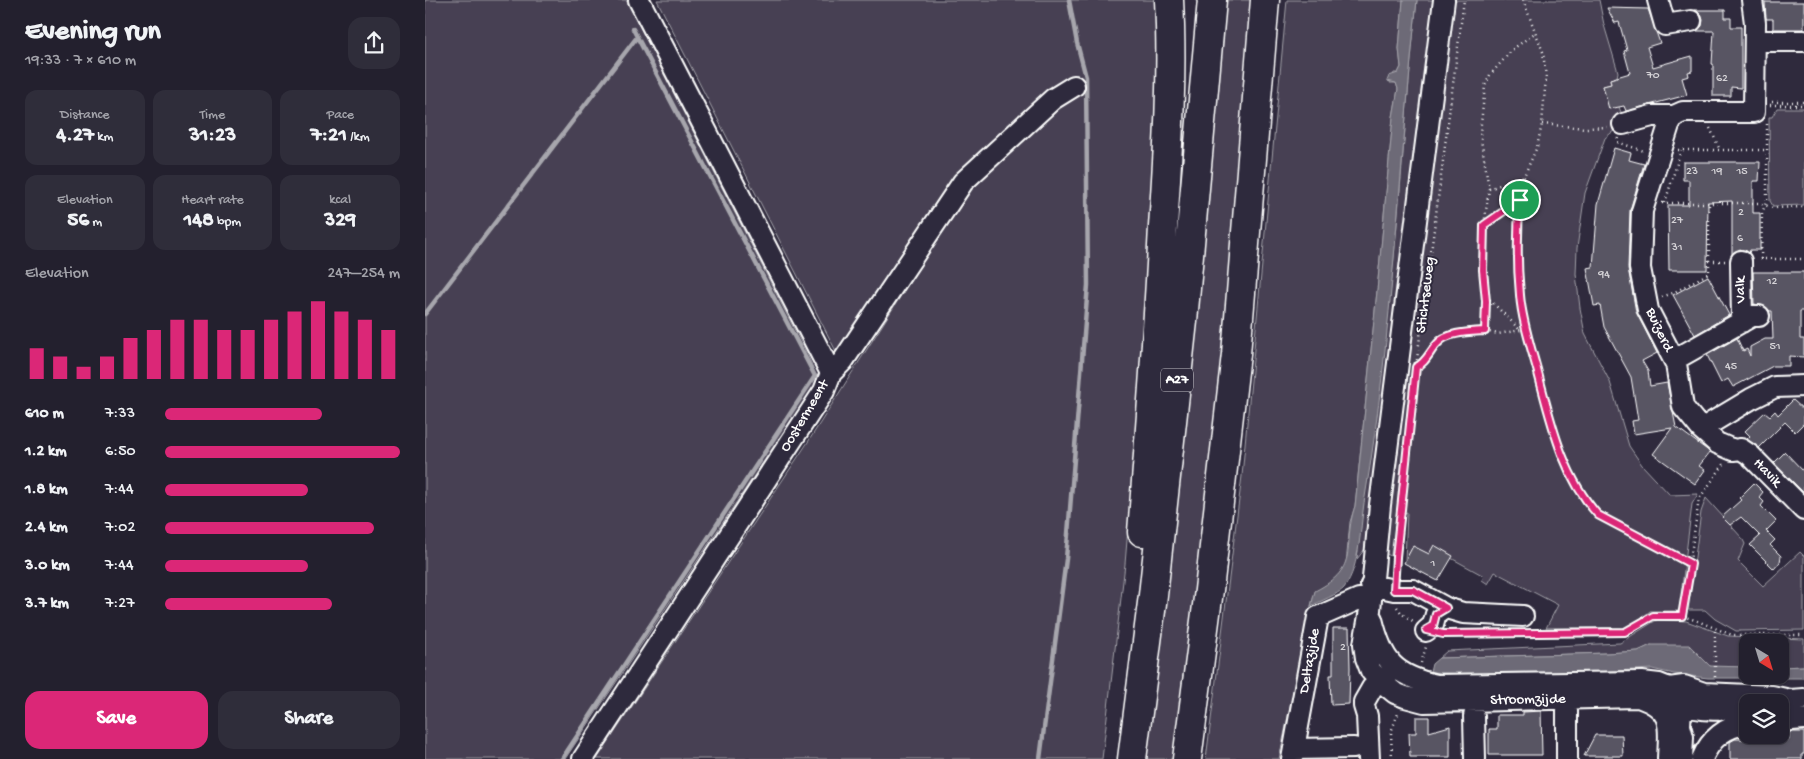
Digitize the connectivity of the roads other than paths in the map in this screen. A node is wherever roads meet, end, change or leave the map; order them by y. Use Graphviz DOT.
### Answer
graph roads {
  1 [pos="639,0"];
  2 [pos="1169,0"];
  3 [pos="1212,0"];
  4 [pos="1265,0"];
  5 [pos="1444,0"];
  6 [pos="1658,0"];
  7 [pos="1752,0"];
  8 [pos="1691,21"];
  9 [pos="1755,41"];
  10 [pos="1804,41"];
  11 [pos="1074,86"];
  12 [pos="1674,116"];
  13 [pos="1618,127"];
  14 [pos="1741,261"];
  15 [pos="1674,360"];
  16 [pos="831,372"];
  17 [pos="1804,386"];
  18 [pos="1701,429"];
  19 [pos="1804,510"];
  20 [pos="1370,598"];
  21 [pos="1446,608"];
  22 [pos="1521,624"];
  23 [pos="1426,630"];
  24 [pos="1396,668"];
  25 [pos="1669,688"];
  26 [pos="1391,689"];
  27 [pos="1708,696"];
  28 [pos="1637,697"];
  29 [pos="1791,701"];
  30 [pos="1680,704"];
  31 [pos="1739,706"];
  32 [pos="1567,710"];
  33 [pos="1474,716"];
  34 [pos="1804,719"];
  35 [pos="1789,720"];
  36 [pos="1739,725"];
  37 [pos="1676,732"];
  38 [pos="1293,754"];
  39 [pos="1361,754"];
  40 [pos="583,759"];
  41 [pos="1120,759"];
  42 [pos="1132,759"];
  43 [pos="1187,759"];
  44 [pos="1475,759"];
  45 [pos="1567,759"];
  46 [pos="1668,759"];
  47 [pos="1682,759"];
  48 [pos="1702,759"];
  1 -- 16 [label="street, Oostermeent"];
  2 -- 41 [label="highway, A27"];
  3 -- 42 [label="highway, A27"];
  4 -- 43 [label="highway"];
  5 -- 20 [label="street, Stichtseweg"];
  6 -- 8 [label="street"];
  7 -- 9 [label="street"];
  9 -- 10 [label="street"];
  9 -- 12 [label="street"];
  11 -- 16 [label="street"];
  12 -- 13 [label="street"];
  12 -- 15 [label="street, Buizerd"];
  14 -- 15 [label="street, Valk"];
  15 -- 18 [label="street, Buizerd"];
  16 -- 40 [label="street, Oostermeent"];
  17 -- 18 [label="street"];
  18 -- 19 [label="street, Havik"];
  20 -- 21 [label="street"];
  20 -- 24 [label="street, Stichtseweg"];
  20 -- 26 [label="street, Stichtseweg"];
  20 -- 38 [label="street, Deltazijde"];
  21 -- 22 [label="street"];
  21 -- 23 [label="street"];
  24 -- 25 [label="street, Stroomzijde"];
  24 -- 26 [label="street"];
  25 -- 27 [label="street, Stroomzijde"];
  25 -- 30 [label="street"];
  26 -- 28 [label="street, Stroomzijde"];
  26 -- 39 [label="street"];
  27 -- 29 [label="street, Stroomzijde"];
  27 -- 30 [label="street"];
  27 -- 31 [label="street, Stroomzijde"];
  27 -- 37 [label="street"];
  28 -- 30 [label="street, Stroomzijde"];
  28 -- 37 [label="street"];
  30 -- 37 [label="street"];
  32 -- 45 [label="street"];
  33 -- 44 [label="street"];
  34 -- 35 [label="street"];
  36 -- 48 [label="street"];
  37 -- 46 [label="street"];
  37 -- 47 [label="street"];
  38 -- 39 [label="street"];
}
